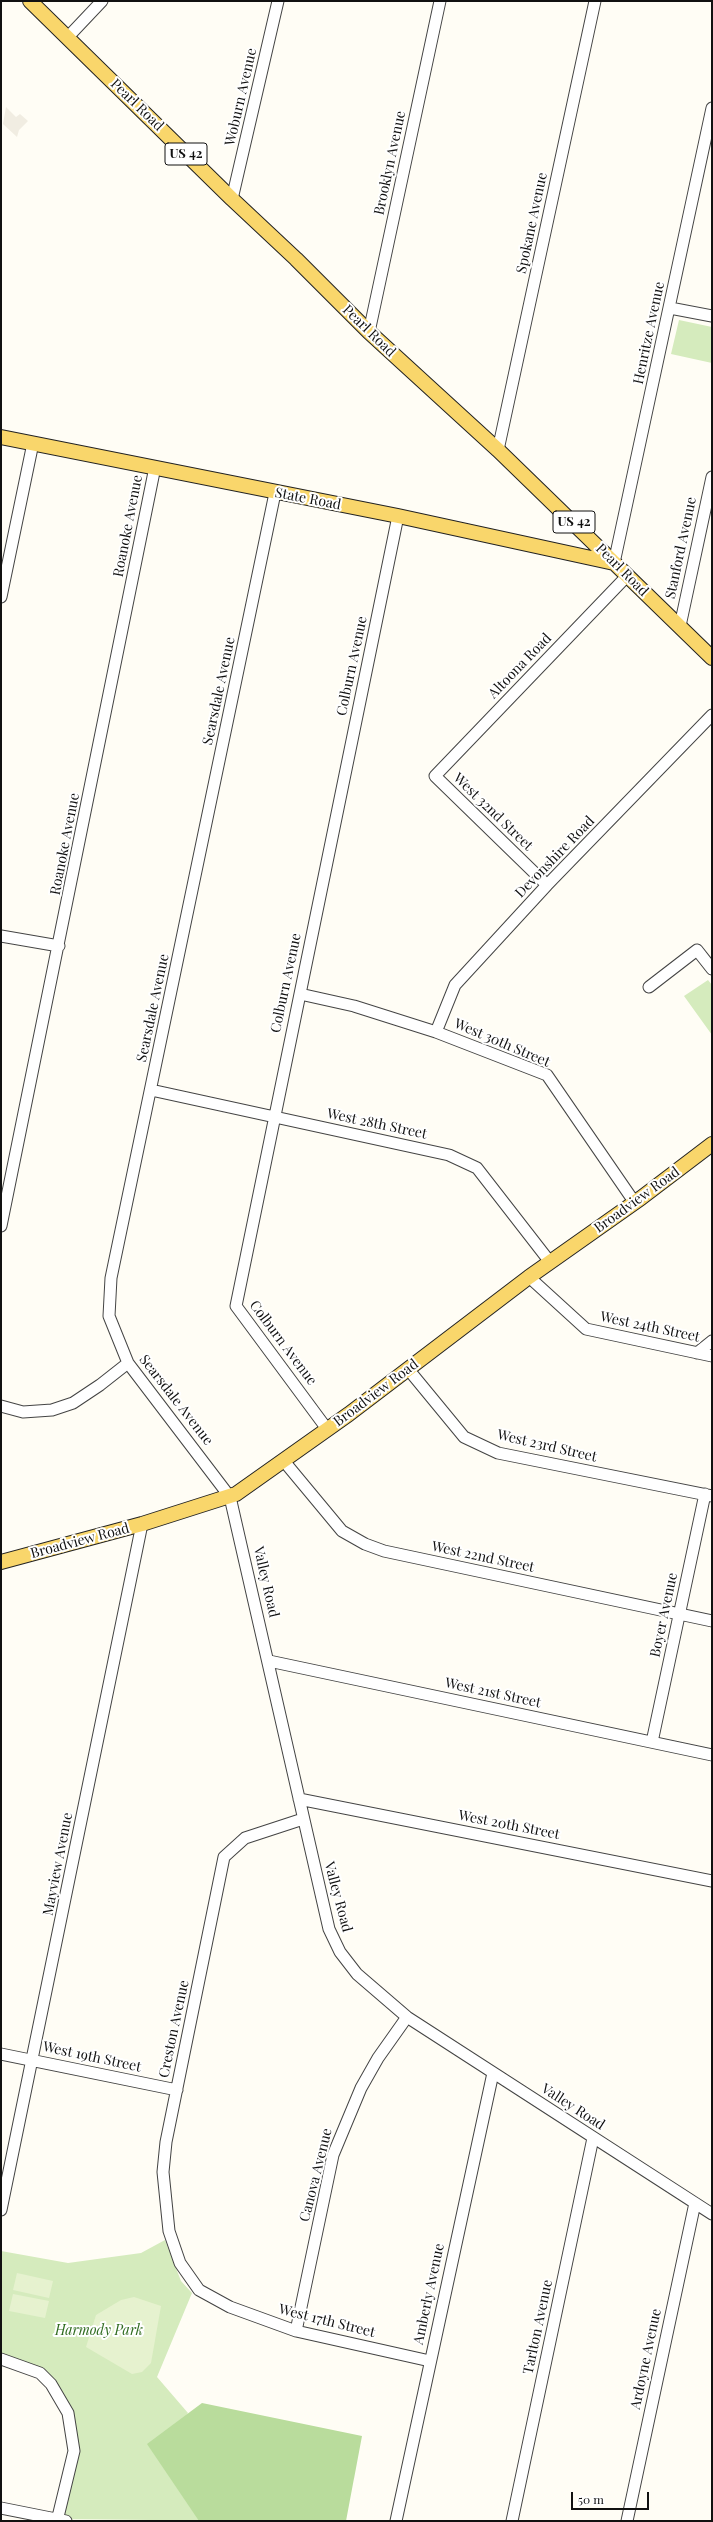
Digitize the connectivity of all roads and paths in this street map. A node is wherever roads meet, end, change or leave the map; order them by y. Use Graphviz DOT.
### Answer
graph roads {
  1 [pos="30,1"];
  2 [pos="102,1"];
  3 [pos="278,1"];
  4 [pos="440,1"];
  5 [pos="595,1"];
  6 [pos="67,38"];
  7 [pos="712,108"];
  8 [pos="232,199"];
  9 [pos="670,308"];
  10 [pos="712,316"];
  11 [pos="368,332"];
  12 [pos="1,437"];
  13 [pos="33,443"];
  14 [pos="498,450"];
  15 [pos="155,467"];
  16 [pos="712,477"];
  17 [pos="275,493"];
  18 [pos="398,516"];
  19 [pos="614,563"];
  20 [pos="627,576"];
  21 [pos="1,596"];
  22 [pos="680,626"];
  23 [pos="712,658"];
  24 [pos="712,715"];
  25 [pos="435,776"];
  26 [pos="547,885"];
  27 [pos="1,936"];
  28 [pos="59,946"];
  29 [pos="712,970"];
  30 [pos="648,987"];
  31 [pos="300,994"];
  32 [pos="436,1032"];
  33 [pos="151,1090"];
  34 [pos="274,1117"];
  35 [pos="712,1144"];
  36 [pos="635,1202"];
  37 [pos="1,1226"];
  38 [pos="550,1262"];
  39 [pos="529,1277"];
  40 [pos="712,1341"];
  41 [pos="697,1353"];
  42 [pos="712,1356"];
  43 [pos="128,1363"];
  44 [pos="408,1369"];
  45 [pos="1,1406"];
  46 [pos="327,1429"];
  47 [pos="283,1460"];
  48 [pos="708,1495"];
  49 [pos="230,1497"];
  50 [pos="142,1524"];
  51 [pos="1,1562"];
  52 [pos="679,1614"];
  53 [pos="712,1621"];
  54 [pos="269,1661"];
  55 [pos="652,1742"];
  56 [pos="712,1755"];
  57 [pos="299,1799"];
  58 [pos="303,1819"];
  59 [pos="712,1881"];
  60 [pos="408,2017"];
  61 [pos="1,2054"];
  62 [pos="33,2060"];
  63 [pos="493,2073"];
  64 [pos="177,2090"];
  65 [pos="593,2138"];
  66 [pos="695,2203"];
  67 [pos="1,2210"];
  68 [pos="712,2214"];
  69 [pos="199,2290"];
  70 [pos="296,2331"];
  71 [pos="1,2359"];
  72 [pos="430,2361"];
  73 [pos="1,2508"];
  74 [pos="60,2520"];
  75 [pos="396,2521"];
  76 [pos="512,2521"];
  77 [pos="627,2521"];
  1 -- 6 [label="main road, Pearl Road / US 42"];
  2 -- 6 [label="street"];
  3 -- 8 [label="street, Woburn Avenue"];
  4 -- 11 [label="street, Brooklyn Avenue"];
  5 -- 14 [label="street, Spokane Avenue"];
  6 -- 8 [label="main road, Pearl Road / US 42"];
  7 -- 9 [label="street, Henritze Avenue"];
  8 -- 11 [label="main road, Pearl Road / US 42"];
  9 -- 10 [label="street"];
  9 -- 19 [label="street, Henritze Avenue"];
  11 -- 14 [label="main road, Pearl Road / US 42"];
  12 -- 13 [label="main road, State Road"];
  13 -- 15 [label="main road, State Road"];
  13 -- 21 [label="street"];
  14 -- 19 [label="main road, Pearl Road / US 42"];
  15 -- 17 [label="main road, State Road"];
  15 -- 28 [label="street, Roanoke Avenue"];
  16 -- 22 [label="street, Stanford Avenue"];
  17 -- 18 [label="main road, State Road"];
  17 -- 33 [label="street, Searsdale Avenue"];
  18 -- 19 [label="main road, State Road"];
  18 -- 31 [label="street, Colburn Avenue"];
  19 -- 20 [label="main road, Pearl Road / US 42"];
  20 -- 22 [label="main road, Pearl Road / US 42"];
  20 -- 25 [label="street, Altoona Road"];
  22 -- 23 [label="main road, Pearl Road / US 42"];
  24 -- 26 [label="street, Devonshire Road"];
  25 -- 26 [label="street, West 32nd Street"];
  26 -- 32 [label="street, Devonshire Road"];
  27 -- 28 [label="street"];
  28 -- 37 [label="street, Roanoke Avenue"];
  29 -- 30 [label="street"];
  31 -- 32 [label="street, West 30th Street"];
  31 -- 34 [label="street, Colburn Avenue"];
  32 -- 36 [label="street, West 30th Street"];
  33 -- 34 [label="street, West 28th Street"];
  33 -- 43 [label="street, Searsdale Avenue"];
  34 -- 38 [label="street, West 28th Street"];
  34 -- 46 [label="street, Colburn Avenue"];
  35 -- 36 [label="main road, Broadview Road"];
  36 -- 38 [label="main road, Broadview Road"];
  38 -- 39 [label="main road, Broadview Road"];
  39 -- 41 [label="street, West 24th Street"];
  39 -- 44 [label="main road, Broadview Road"];
  40 -- 41 [label="street"];
  41 -- 42 [label="street, West 24th Street"];
  43 -- 45 [label="street"];
  43 -- 49 [label="street, Searsdale Avenue"];
  44 -- 46 [label="main road, Broadview Road"];
  44 -- 48 [label="street, West 23rd Street"];
  46 -- 47 [label="main road, Broadview Road"];
  47 -- 49 [label="main road, Broadview Road"];
  47 -- 52 [label="street, West 22nd Street"];
  48 -- 52 [label="street, Boyer Avenue"];
  49 -- 50 [label="main road, Broadview Road"];
  49 -- 54 [label="street, Valley Road"];
  50 -- 51 [label="main road, Broadview Road"];
  50 -- 62 [label="street, Mayview Avenue"];
  52 -- 53 [label="street, West 22nd Street"];
  52 -- 55 [label="street, Boyer Avenue"];
  54 -- 55 [label="street, West 21st Street"];
  54 -- 57 [label="street, Valley Road"];
  55 -- 56 [label="street, West 21st Street"];
  57 -- 58 [label="street, Valley Road"];
  57 -- 59 [label="street, West 20th Street"];
  58 -- 60 [label="street, Valley Road"];
  58 -- 64 [label="street, Creston Avenue"];
  60 -- 63 [label="street, Valley Road"];
  60 -- 70 [label="street, Canova Avenue"];
  61 -- 62 [label="street, West 19th Street"];
  62 -- 64 [label="street, West 19th Street"];
  62 -- 67 [label="street, Mayview Avenue"];
  63 -- 65 [label="street, Valley Road"];
  63 -- 72 [label="street, Amberly Avenue"];
  64 -- 69 [label="street, Creston Avenue"];
  65 -- 66 [label="street, Valley Road"];
  65 -- 76 [label="street, Tarlton Avenue"];
  66 -- 68 [label="street, Valley Road"];
  66 -- 77 [label="street, Ardoyne Avenue"];
  69 -- 70 [label="street, West 17th Street"];
  70 -- 72 [label="street, West 17th Street"];
  71 -- 74 [label="street"];
  72 -- 75 [label="street, Amberly Avenue"];
  73 -- 74 [label="street"];
}
